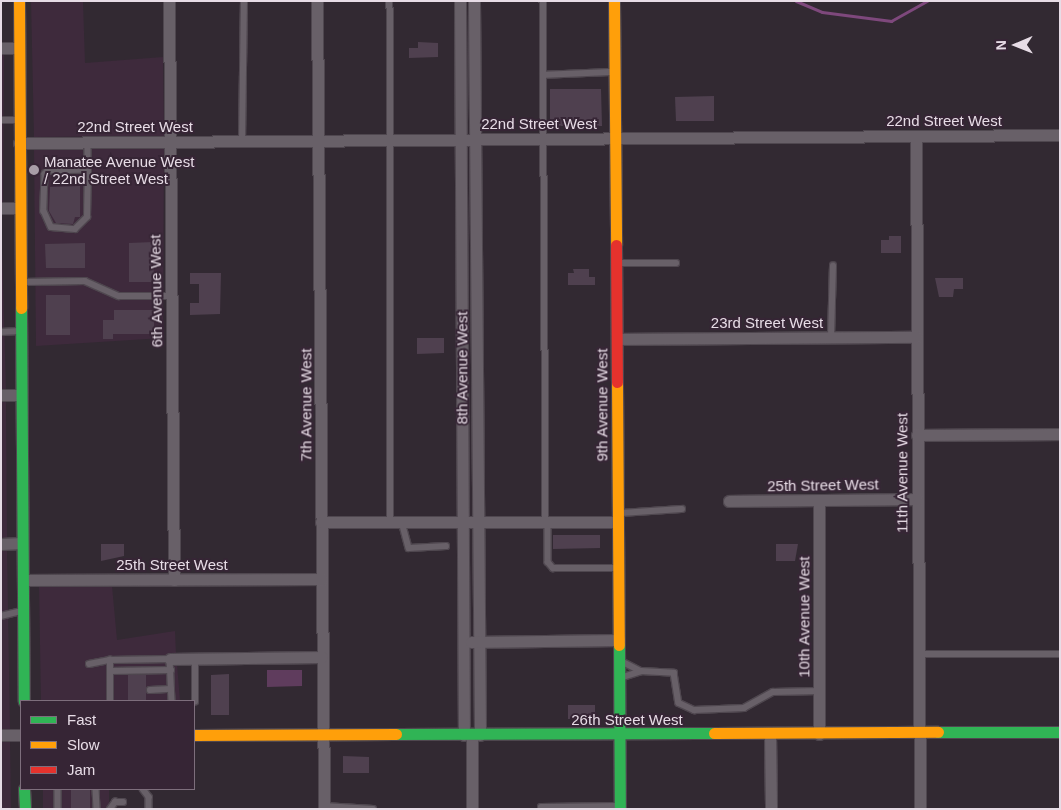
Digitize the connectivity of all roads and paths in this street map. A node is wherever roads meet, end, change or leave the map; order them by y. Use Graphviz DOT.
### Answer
graph roads {
  1 [pos="18,1"];
  2 [pos="169,1"];
  3 [pos="244,1"];
  4 [pos="317,1"];
  5 [pos="390,1"];
  6 [pos="460,1"];
  7 [pos="474,1"];
  8 [pos="543,1"];
  9 [pos="614,1"];
  10 [pos="1,48"];
  11 [pos="19,48"];
  12 [pos="615,72"];
  13 [pos="543,75"];
  14 [pos="1,120"];
  15 [pos="19,120"];
  16 [pos="1060,135"];
  17 [pos="916,136"];
  18 [pos="461,139"];
  19 [pos="615,139"];
  20 [pos="319,140"];
  21 [pos="391,140"];
  22 [pos="476,140"];
  23 [pos="544,140"];
  24 [pos="242,141"];
  25 [pos="19,142"];
  26 [pos="88,142"];
  27 [pos="170,142"];
  28 [pos="88,170"];
  29 [pos="1,208"];
  30 [pos="20,208"];
  31 [pos="616,263"];
  32 [pos="676,263"];
  33 [pos="833,266"];
  34 [pos="20,282"];
  35 [pos="171,296"];
  36 [pos="21,331"];
  37 [pos="1,332"];
  38 [pos="830,337"];
  39 [pos="917,337"];
  40 [pos="617,339"];
  41 [pos="1,395"];
  42 [pos="21,395"];
  43 [pos="1060,434"];
  44 [pos="917,435"];
  45 [pos="917,498"];
  46 [pos="728,500"];
  47 [pos="819,500"];
  48 [pos="682,509"];
  49 [pos="618,517"];
  50 [pos="322,522"];
  51 [pos="397,522"];
  52 [pos="464,522"];
  53 [pos="478,522"];
  54 [pos="547,522"];
  55 [pos="22,543"];
  56 [pos="1,544"];
  57 [pos="446,546"];
  58 [pos="618,568"];
  59 [pos="322,579"];
  60 [pos="23,580"];
  61 [pos="174,580"];
  62 [pos="23,610"];
  63 [pos="1,616"];
  64 [pos="619,640"];
  65 [pos="465,642"];
  66 [pos="479,642"];
  67 [pos="919,654"];
  68 [pos="1060,654"];
  69 [pos="322,657"];
  70 [pos="195,659"];
  71 [pos="110,660"];
  72 [pos="619,660"];
  73 [pos="89,664"];
  74 [pos="170,664"];
  75 [pos="110,671"];
  76 [pos="641,671"];
  77 [pos="620,678"];
  78 [pos="171,689"];
  79 [pos="150,690"];
  80 [pos="819,691"];
  81 [pos="24,700"];
  82 [pos="110,700"];
  83 [pos="172,700"];
  84 [pos="194,700"];
  85 [pos="1060,732"];
  86 [pos="770,734"];
  87 [pos="819,734"];
  88 [pos="920,734"];
  89 [pos="1,735"];
  90 [pos="20,735"];
  91 [pos="472,735"];
  92 [pos="620,735"];
  93 [pos="195,736"];
  94 [pos="323,736"];
  95 [pos="24,790"];
  96 [pos="58,790"];
  97 [pos="96,790"];
  98 [pos="144,790"];
  99 [pos="123,802"];
  100 [pos="324,807"];
  101 [pos="541,807"];
  102 [pos="620,807"];
  103 [pos="25,809"];
  104 [pos="58,809"];
  105 [pos="97,809"];
  106 [pos="110,809"];
  107 [pos="149,809"];
  108 [pos="374,809"];
  109 [pos="472,809"];
  110 [pos="771,809"];
  111 [pos="920,809"];
  1 -- 11 [label="street"];
  2 -- 27 [label="street, 6th Avenue West"];
  3 -- 24 [label="lane"];
  4 -- 20 [label="street, 7th Avenue West"];
  5 -- 21 [label="lane"];
  6 -- 18 [label="street, 8th Avenue West"];
  7 -- 22 [label="street, 8th Avenue West"];
  8 -- 13 [label="lane"];
  9 -- 12 [label="street, 9th Avenue West"];
  10 -- 11 [label="street"];
  11 -- 15 [label="street"];
  12 -- 13 [label="lane"];
  12 -- 19 [label="street, 9th Avenue West"];
  13 -- 23 [label="lane"];
  14 -- 15 [label="lane"];
  15 -- 25 [label="street"];
  16 -- 17 [label="street, 22nd Street West"];
  17 -- 19 [label="street, 22nd Street West"];
  17 -- 39 [label="street, 11th Avenue West"];
  18 -- 21 [label="street, 22nd Street West"];
  18 -- 22 [label="street, 22nd Street West"];
  18 -- 52 [label="street, 8th Avenue West"];
  19 -- 23 [label="street, 22nd Street West"];
  19 -- 31 [label="street, 9th Avenue West"];
  20 -- 21 [label="street, 22nd Street West"];
  20 -- 24 [label="street, 22nd Street West"];
  20 -- 50 [label="street, 7th Avenue West"];
  21 -- 51 [label="lane"];
  22 -- 23 [label="street, 22nd Street West"];
  22 -- 53 [label="street, 8th Avenue West"];
  23 -- 54 [label="lane"];
  24 -- 27 [label="street, 22nd Street West"];
  25 -- 26 [label="street, 22nd Street West"];
  25 -- 30 [label="street"];
  26 -- 27 [label="street, 22nd Street West"];
  26 -- 28 [label="lane"];
  27 -- 35 [label="street, 6th Avenue West"];
  28 -- 28 [label="lane"];
  29 -- 30 [label="street"];
  30 -- 34 [label="street"];
  31 -- 32 [label="lane"];
  31 -- 40 [label="street, 9th Avenue West"];
  33 -- 38 [label="lane"];
  34 -- 35 [label="lane"];
  34 -- 36 [label="street"];
  35 -- 61 [label="street, 6th Avenue West"];
  36 -- 37 [label="lane"];
  36 -- 42 [label="street"];
  38 -- 39 [label="street, 23rd Street West"];
  38 -- 40 [label="street, 23rd Street West"];
  39 -- 44 [label="street, 11th Avenue West"];
  40 -- 49 [label="street, 9th Avenue West"];
  41 -- 42 [label="street"];
  42 -- 55 [label="street"];
  43 -- 44 [label="street"];
  44 -- 45 [label="street, 11th Avenue West"];
  45 -- 47 [label="street, 25th Street West"];
  45 -- 67 [label="street, 11th Avenue West"];
  46 -- 47 [label="street, 25th Street West"];
  47 -- 80 [label="street, 10th Avenue West"];
  48 -- 49 [label="lane"];
  49 -- 54 [label="street"];
  49 -- 58 [label="street, 9th Avenue West"];
  50 -- 51 [label="street"];
  50 -- 59 [label="street, 7th Avenue West"];
  51 -- 52 [label="street"];
  51 -- 57 [label="lane"];
  52 -- 53 [label="street"];
  52 -- 65 [label="street, 8th Avenue West"];
  53 -- 54 [label="street"];
  53 -- 66 [label="street, 8th Avenue West"];
  54 -- 58 [label="lane"];
  55 -- 56 [label="street"];
  55 -- 60 [label="street"];
  58 -- 64 [label="street, 9th Avenue West"];
  59 -- 61 [label="street, 25th Street West"];
  59 -- 69 [label="street, 7th Avenue West"];
  60 -- 61 [label="street, 25th Street West"];
  60 -- 62 [label="street"];
  62 -- 63 [label="lane"];
  62 -- 81 [label="street"];
  64 -- 66 [label="street"];
  64 -- 72 [label="street, 9th Avenue West"];
  65 -- 66 [label="street"];
  65 -- 91 [label="street, 8th Avenue West"];
  66 -- 91 [label="street, 8th Avenue West"];
  67 -- 68 [label="lane"];
  67 -- 88 [label="street, 11th Avenue West"];
  69 -- 70 [label="street"];
  69 -- 94 [label="street, 7th Avenue West"];
  70 -- 74 [label="street"];
  70 -- 84 [label="lane"];
  71 -- 73 [label="lane"];
  71 -- 74 [label="lane"];
  71 -- 75 [label="lane"];
  72 -- 76 [label="lane"];
  72 -- 77 [label="street, 9th Avenue West"];
  74 -- 75 [label="lane"];
  74 -- 78 [label="lane"];
  75 -- 82 [label="lane"];
  76 -- 77 [label="lane"];
  76 -- 80 [label="lane"];
  77 -- 92 [label="street, 9th Avenue West"];
  78 -- 79 [label="lane"];
  78 -- 83 [label="lane"];
  80 -- 87 [label="street, 10th Avenue West"];
  85 -- 88 [label="street, 26th Street West"];
  86 -- 87 [label="street, 26th Street West"];
  86 -- 92 [label="street, 26th Street West"];
  86 -- 110 [label="street"];
  87 -- 88 [label="street, 26th Street West"];
  88 -- 111 [label="street, 11th Avenue West"];
  89 -- 90 [label="street"];
  91 -- 92 [label="street, 26th Street West"];
  91 -- 94 [label="street, 26th Street West"];
  91 -- 109 [label="street, 8th Avenue West"];
  92 -- 102 [label="street, 9th Avenue West"];
  93 -- 94 [label="street, 26th Street West"];
  94 -- 100 [label="street, 7th Avenue West"];
  95 -- 103 [label="street"];
  96 -- 104 [label="lane"];
  97 -- 105 [label="lane"];
  98 -- 107 [label="lane"];
  99 -- 106 [label="lane"];
  100 -- 108 [label="lane"];
  101 -- 102 [label="lane"];
}
